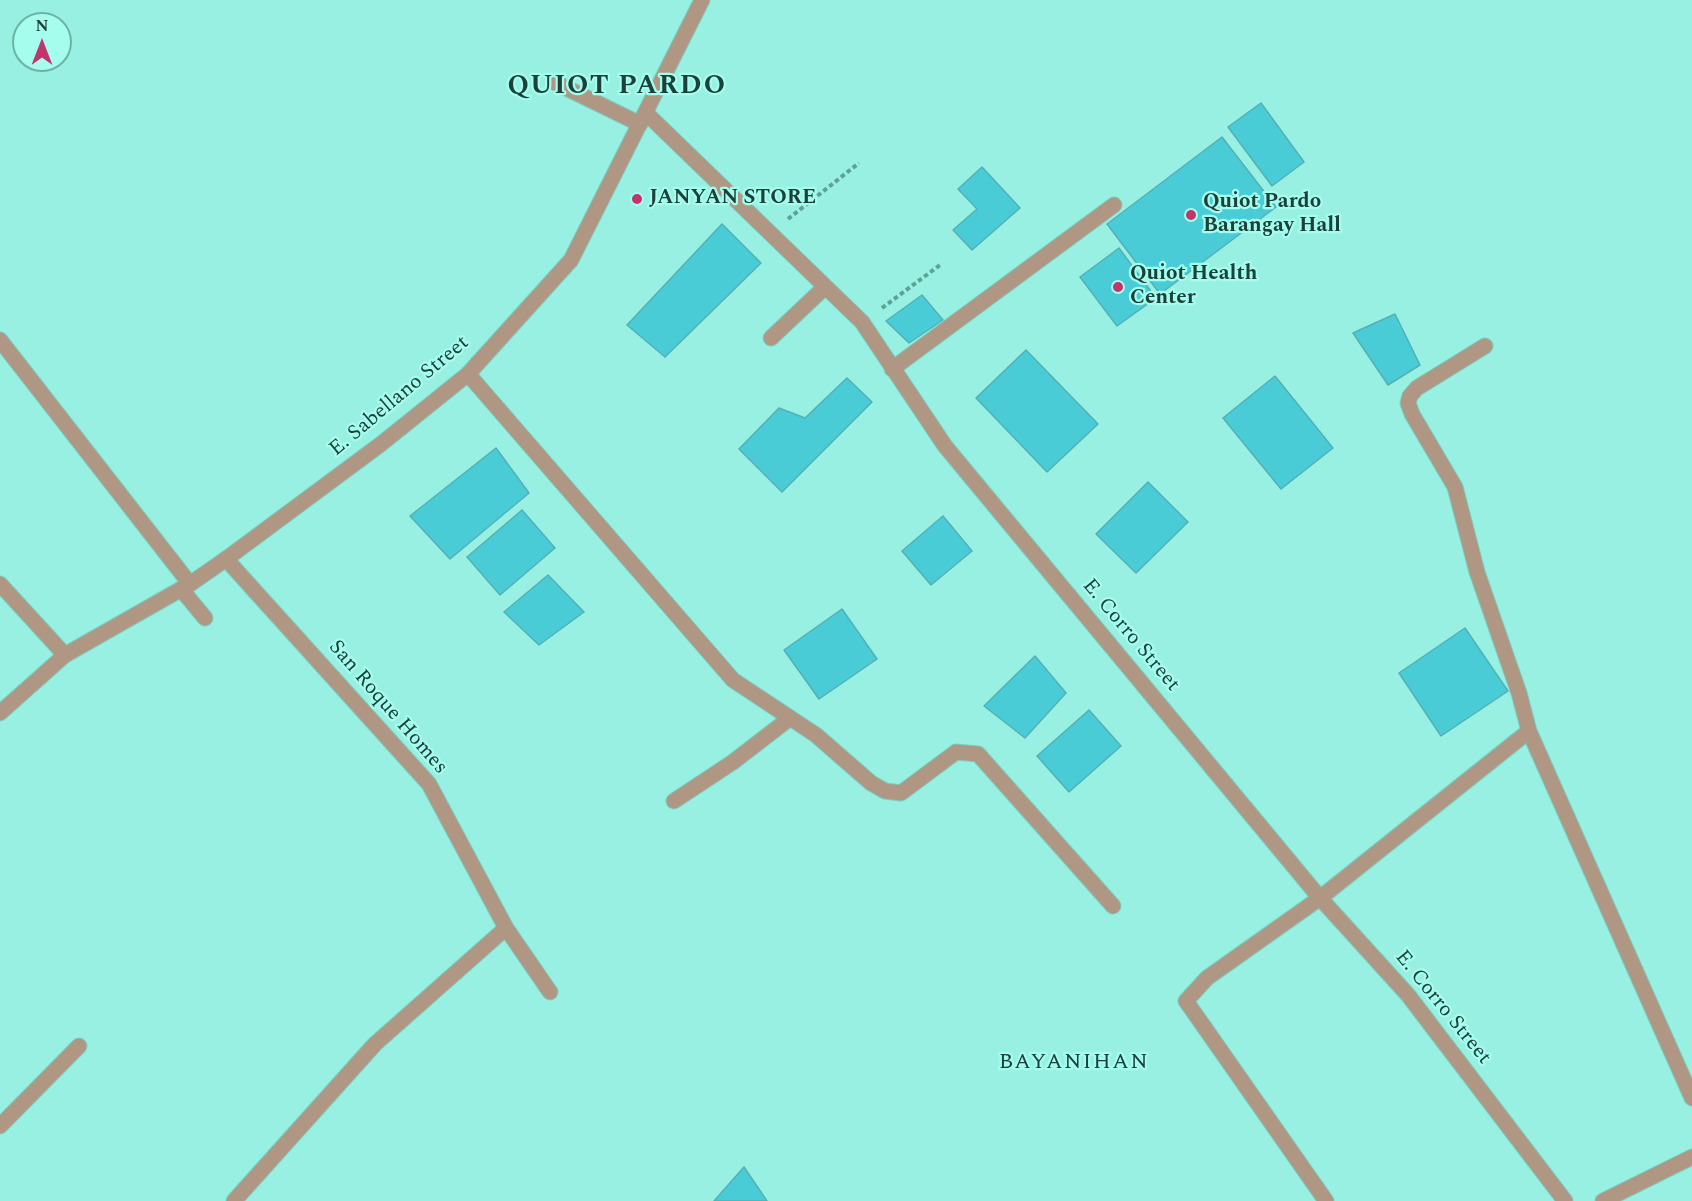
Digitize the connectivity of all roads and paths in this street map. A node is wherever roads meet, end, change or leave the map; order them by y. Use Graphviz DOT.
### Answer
graph roads {
  1 [pos="702,0"];
  2 [pos="556,83"];
  3 [pos="643,118"];
  4 [pos="859,163"];
  5 [pos="1114,205"];
  6 [pos="769,234"];
  7 [pos="940,265"];
  8 [pos="825,287"];
  9 [pos="862,322"];
  10 [pos="771,338"];
  11 [pos="0,340"];
  12 [pos="1485,346"];
  13 [pos="892,369"];
  14 [pos="468,374"];
  15 [pos="226,559"];
  16 [pos="0,584"];
  17 [pos="186,586"];
  18 [pos="205,618"];
  19 [pos="65,655"];
  20 [pos="0,713"];
  21 [pos="790,717"];
  22 [pos="1529,731"];
  23 [pos="674,801"];
  24 [pos="1320,898"];
  25 [pos="1113,906"];
  26 [pos="506,928"];
  27 [pos="550,992"];
  28 [pos="79,1046"];
  29 [pos="1692,1098"];
  30 [pos="0,1125"];
  31 [pos="1692,1157"];
  32 [pos="234,1201"];
  33 [pos="1326,1201"];
  34 [pos="1565,1201"];
  35 [pos="1603,1201"];
  1 -- 3 [label="street, E. Sabellano Street"];
  2 -- 3 [label="street, E. Corro Street"];
  3 -- 6 [label="street, E. Corro Street"];
  3 -- 14 [label="street, E. Sabellano Street"];
  4 -- 6 [label="path"];
  5 -- 13 [label="street"];
  6 -- 8 [label="street, E. Corro Street"];
  7 -- 9 [label="path"];
  8 -- 9 [label="street, E. Corro Street"];
  8 -- 10 [label="street"];
  9 -- 13 [label="street, E. Corro Street"];
  11 -- 17 [label="street"];
  12 -- 22 [label="street"];
  13 -- 24 [label="street, E. Corro Street"];
  14 -- 15 [label="street, E. Sabellano Street"];
  14 -- 21 [label="street"];
  15 -- 17 [label="street, E. Sabellano Street"];
  15 -- 26 [label="street, San Roque Homes"];
  16 -- 19 [label="street"];
  17 -- 18 [label="street"];
  17 -- 19 [label="street, E. Sabellano Street"];
  19 -- 20 [label="street, E. Sabellano Street"];
  21 -- 23 [label="street"];
  21 -- 25 [label="street"];
  22 -- 24 [label="street"];
  22 -- 29 [label="street"];
  24 -- 33 [label="street"];
  24 -- 34 [label="street, E. Corro Street"];
  26 -- 27 [label="street, San Roque Homes"];
  26 -- 32 [label="street"];
  28 -- 30 [label="street"];
  31 -- 35 [label="street"];
}
